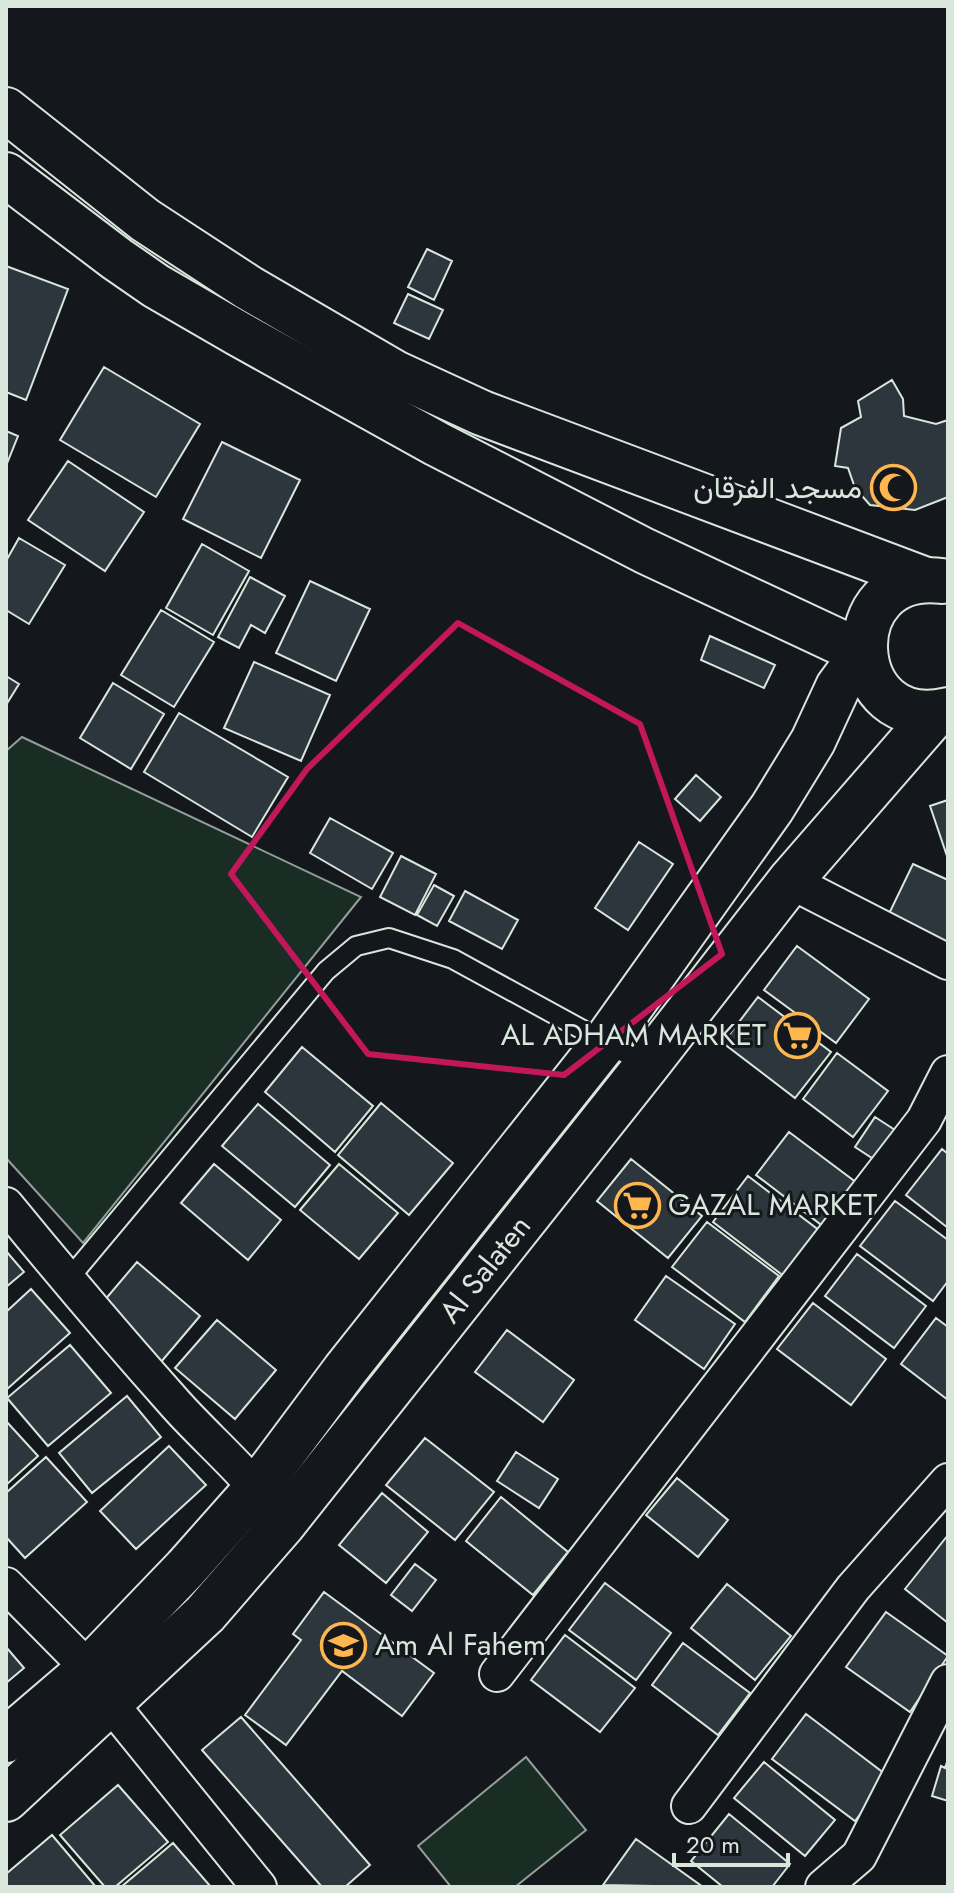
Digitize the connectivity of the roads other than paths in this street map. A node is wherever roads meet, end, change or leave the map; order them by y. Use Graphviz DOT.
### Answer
graph roads {
  1 [pos="6,110"];
  2 [pos="6,175"];
  3 [pos="937,581"];
  4 [pos="863,653"];
  5 [pos="942,711"];
  6 [pos="790,881"];
  7 [pos="948,962"];
  8 [pos="606,1041"];
  9 [pos="647,1065"];
  10 [pos="948,1073"];
  11 [pos="6,1205"];
  12 [pos="67,1281"];
  13 [pos="948,1481"];
  14 [pos="257,1488"];
  15 [pos="283,1524"];
  16 [pos="6,1585"];
  17 [pos="497,1674"];
  18 [pos="99,1686"];
  19 [pos="944,1698"];
  20 [pos="6,1740"];
  21 [pos="6,1799"];
  22 [pos="689,1806"];
  23 [pos="259,1887"];
  24 [pos="823,1887"];
  1 -- 3 [label="main road"];
  2 -- 4 [label="main road"];
  3 -- 4 [label="main road"];
  4 -- 5 [label="main road"];
  4 -- 8 [label="main road, Al Salaten"];
  5 -- 6 [label="main road, Al Salaten"];
  6 -- 7 [label="street"];
  6 -- 9 [label="main road, Al Salaten"];
  8 -- 9 [label="lane"];
  8 -- 12 [label="lane"];
  8 -- 14 [label="main road, Al Salaten"];
  9 -- 15 [label="main road, Al Salaten"];
  10 -- 17 [label="street"];
  11 -- 12 [label="street"];
  12 -- 14 [label="street"];
  13 -- 22 [label="street"];
  14 -- 15 [label="street"];
  14 -- 18 [label="main road, Al Salaten"];
  15 -- 18 [label="main road, Al Salaten"];
  16 -- 18 [label="street"];
  18 -- 20 [label="main road, Al Salaten"];
  18 -- 21 [label="main road, Al Salaten"];
  18 -- 23 [label="street"];
  19 -- 24 [label="street"];
}
